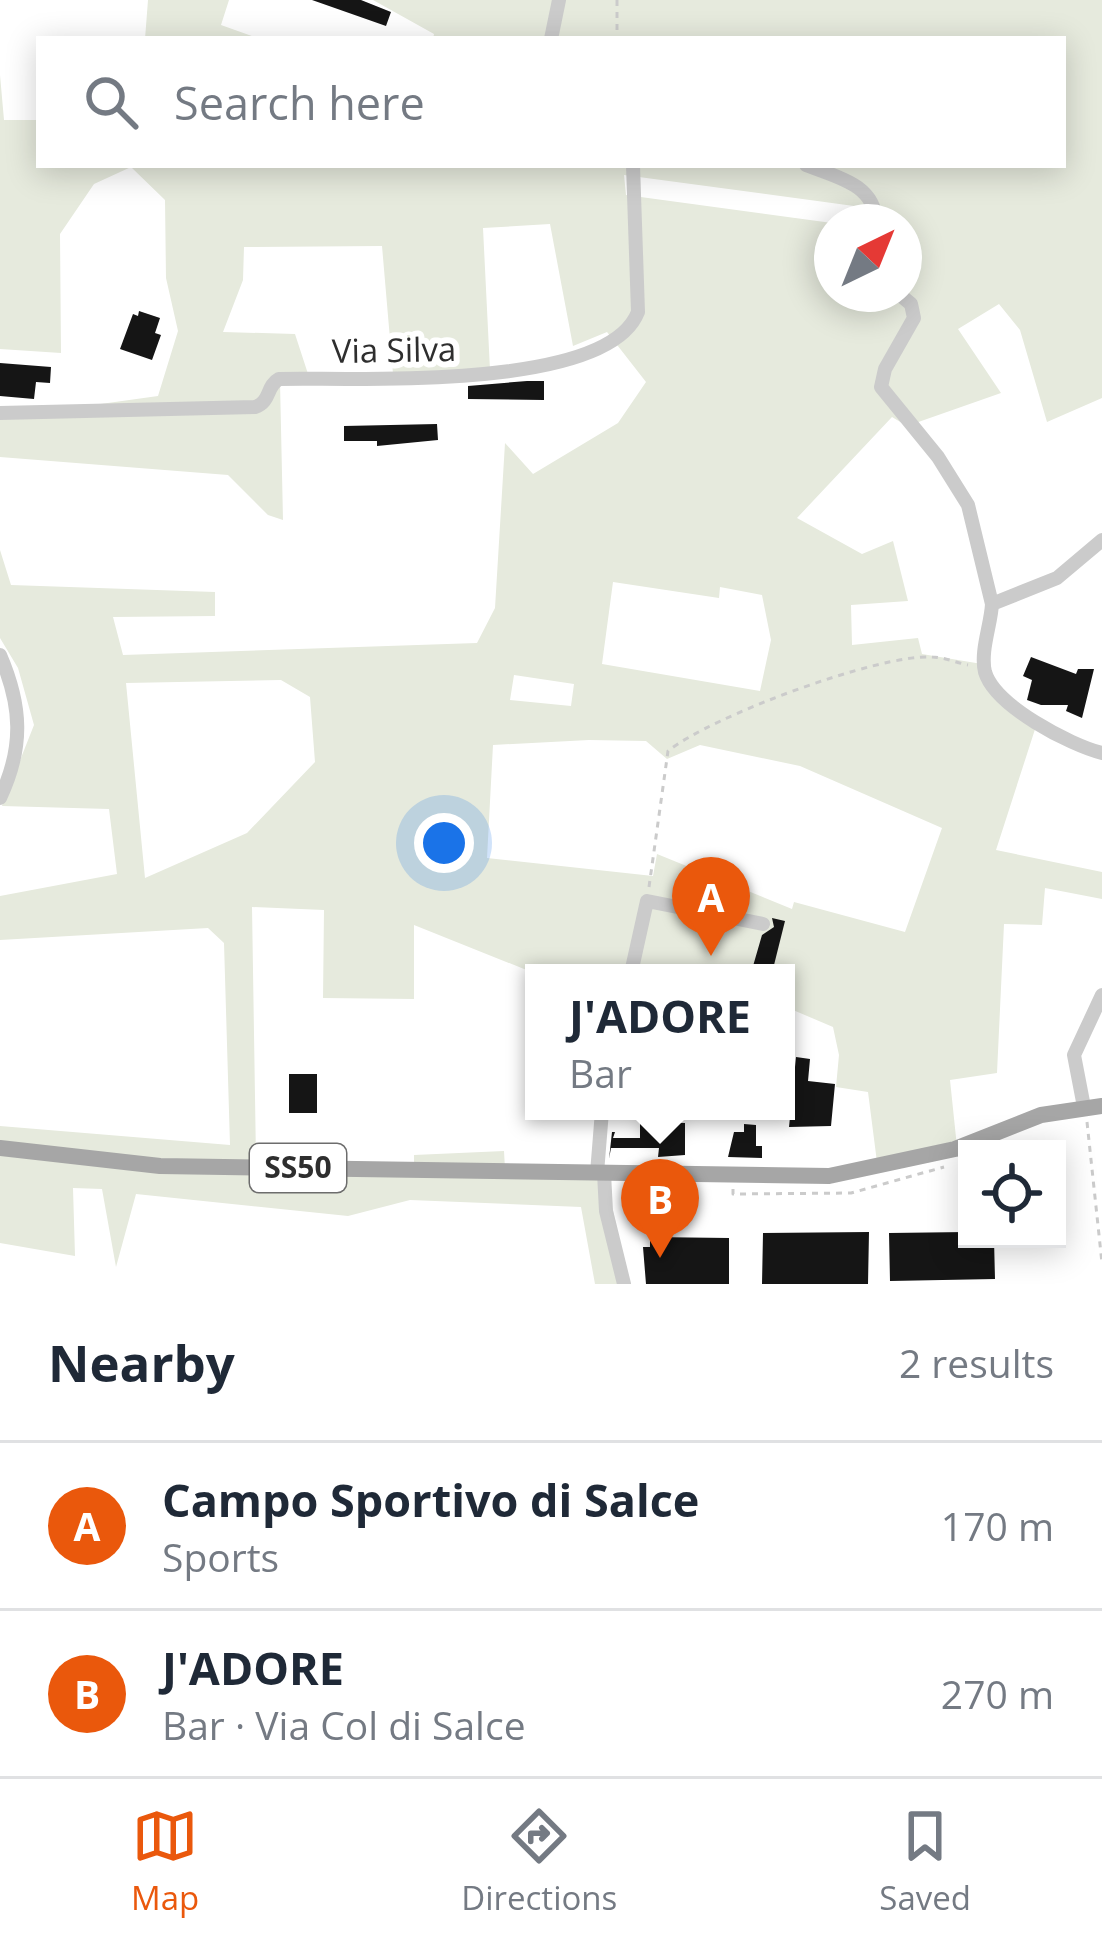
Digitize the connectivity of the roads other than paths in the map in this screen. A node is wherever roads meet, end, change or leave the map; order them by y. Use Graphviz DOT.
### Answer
graph roads {
  1 [pos="559,0"];
  2 [pos="552,36"];
  3 [pos="633,168"];
  4 [pos="813,168"];
  5 [pos="873,204"];
  6 [pos="913,312"];
  7 [pos="0,413"];
  8 [pos="1102,540"];
  9 [pos="992,604"];
  10 [pos="0,655"];
  11 [pos="1102,754"];
  12 [pos="0,798"];
  13 [pos="763,924"];
  14 [pos="633,964"];
  15 [pos="1102,994"];
  16 [pos="1091,1111"];
  17 [pos="602,1120"];
  18 [pos="0,1148"];
  19 [pos="601,1173"];
  20 [pos="623,1284"];
  1 -- 2 [label="street"];
  3 -- 7 [label="street, Via Silva"];
  4 -- 5 [label="street"];
  6 -- 9 [label="street"];
  8 -- 9 [label="street"];
  9 -- 11 [label="street"];
  10 -- 12 [label="street"];
  13 -- 14 [label="street"];
  15 -- 16 [label="street"];
  16 -- 19 [label="main road, SS50"];
  17 -- 19 [label="street"];
  18 -- 19 [label="main road, SS50"];
  19 -- 20 [label="street"];
}
